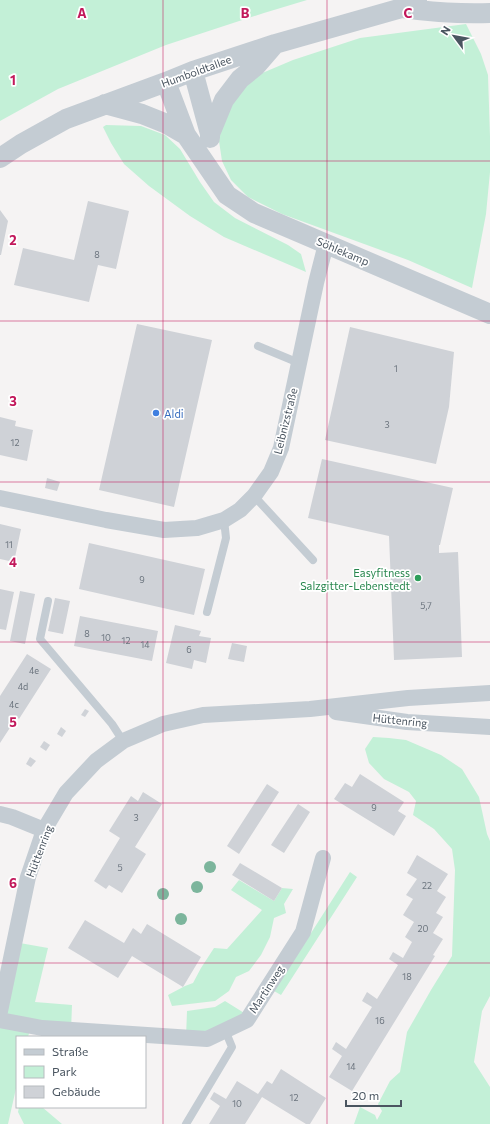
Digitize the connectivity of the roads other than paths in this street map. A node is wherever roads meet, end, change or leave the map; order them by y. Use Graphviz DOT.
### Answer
graph roads {
  1 [pos="409,4"];
  2 [pos="490,13"];
  3 [pos="274,44"];
  4 [pos="193,71"];
  5 [pos="166,82"];
  6 [pos="105,104"];
  7 [pos="210,134"];
  8 [pos="186,135"];
  9 [pos="0,158"];
  10 [pos="210,170"];
  11 [pos="326,244"];
  12 [pos="490,314"];
  13 [pos="258,346"];
  14 [pos="299,363"];
  15 [pos="254,496"];
  16 [pos="0,498"];
  17 [pos="224,520"];
  18 [pos="313,560"];
  19 [pos="48,601"];
  20 [pos="207,612"];
  21 [pos="490,693"];
  22 [pos="310,709"];
  23 [pos="490,727"];
  24 [pos="123,741"];
  25 [pos="0,814"];
  26 [pos="44,830"];
  27 [pos="323,858"];
  28 [pos="0,1011"];
  29 [pos="0,1020"];
  30 [pos="225,1030"];
  31 [pos="186,1124"];
  1 -- 2 [label="street, Humboldtallee"];
  1 -- 3 [label="street, Humboldtallee"];
  3 -- 4 [label="street, Humboldtallee"];
  3 -- 7 [label="street"];
  4 -- 5 [label="street, Humboldtallee"];
  4 -- 7 [label="street"];
  5 -- 6 [label="street, Humboldtallee"];
  5 -- 8 [label="street, Söhlekamp"];
  6 -- 8 [label="street"];
  6 -- 9 [label="street, Humboldtallee"];
  7 -- 10 [label="street"];
  8 -- 10 [label="street, Söhlekamp"];
  10 -- 11 [label="street, Söhlekamp"];
  11 -- 12 [label="street, Söhlekamp"];
  11 -- 14 [label="street, Leibnizstraße"];
  13 -- 14 [label="lane"];
  14 -- 15 [label="street, Leibnizstraße"];
  15 -- 17 [label="street, Leibnizstraße"];
  15 -- 18 [label="lane"];
  16 -- 17 [label="street, Leibnizstraße"];
  17 -- 20 [label="lane"];
  19 -- 24 [label="lane"];
  21 -- 22 [label="street, Hüttenring"];
  22 -- 23 [label="street, Hüttenring"];
  22 -- 24 [label="street, Hüttenring"];
  24 -- 26 [label="street, Hüttenring"];
  25 -- 26 [label="street"];
  26 -- 28 [label="street, Hüttenring"];
  27 -- 30 [label="street, Martinweg"];
  29 -- 30 [label="street, Martinweg"];
  30 -- 31 [label="lane"];
}
